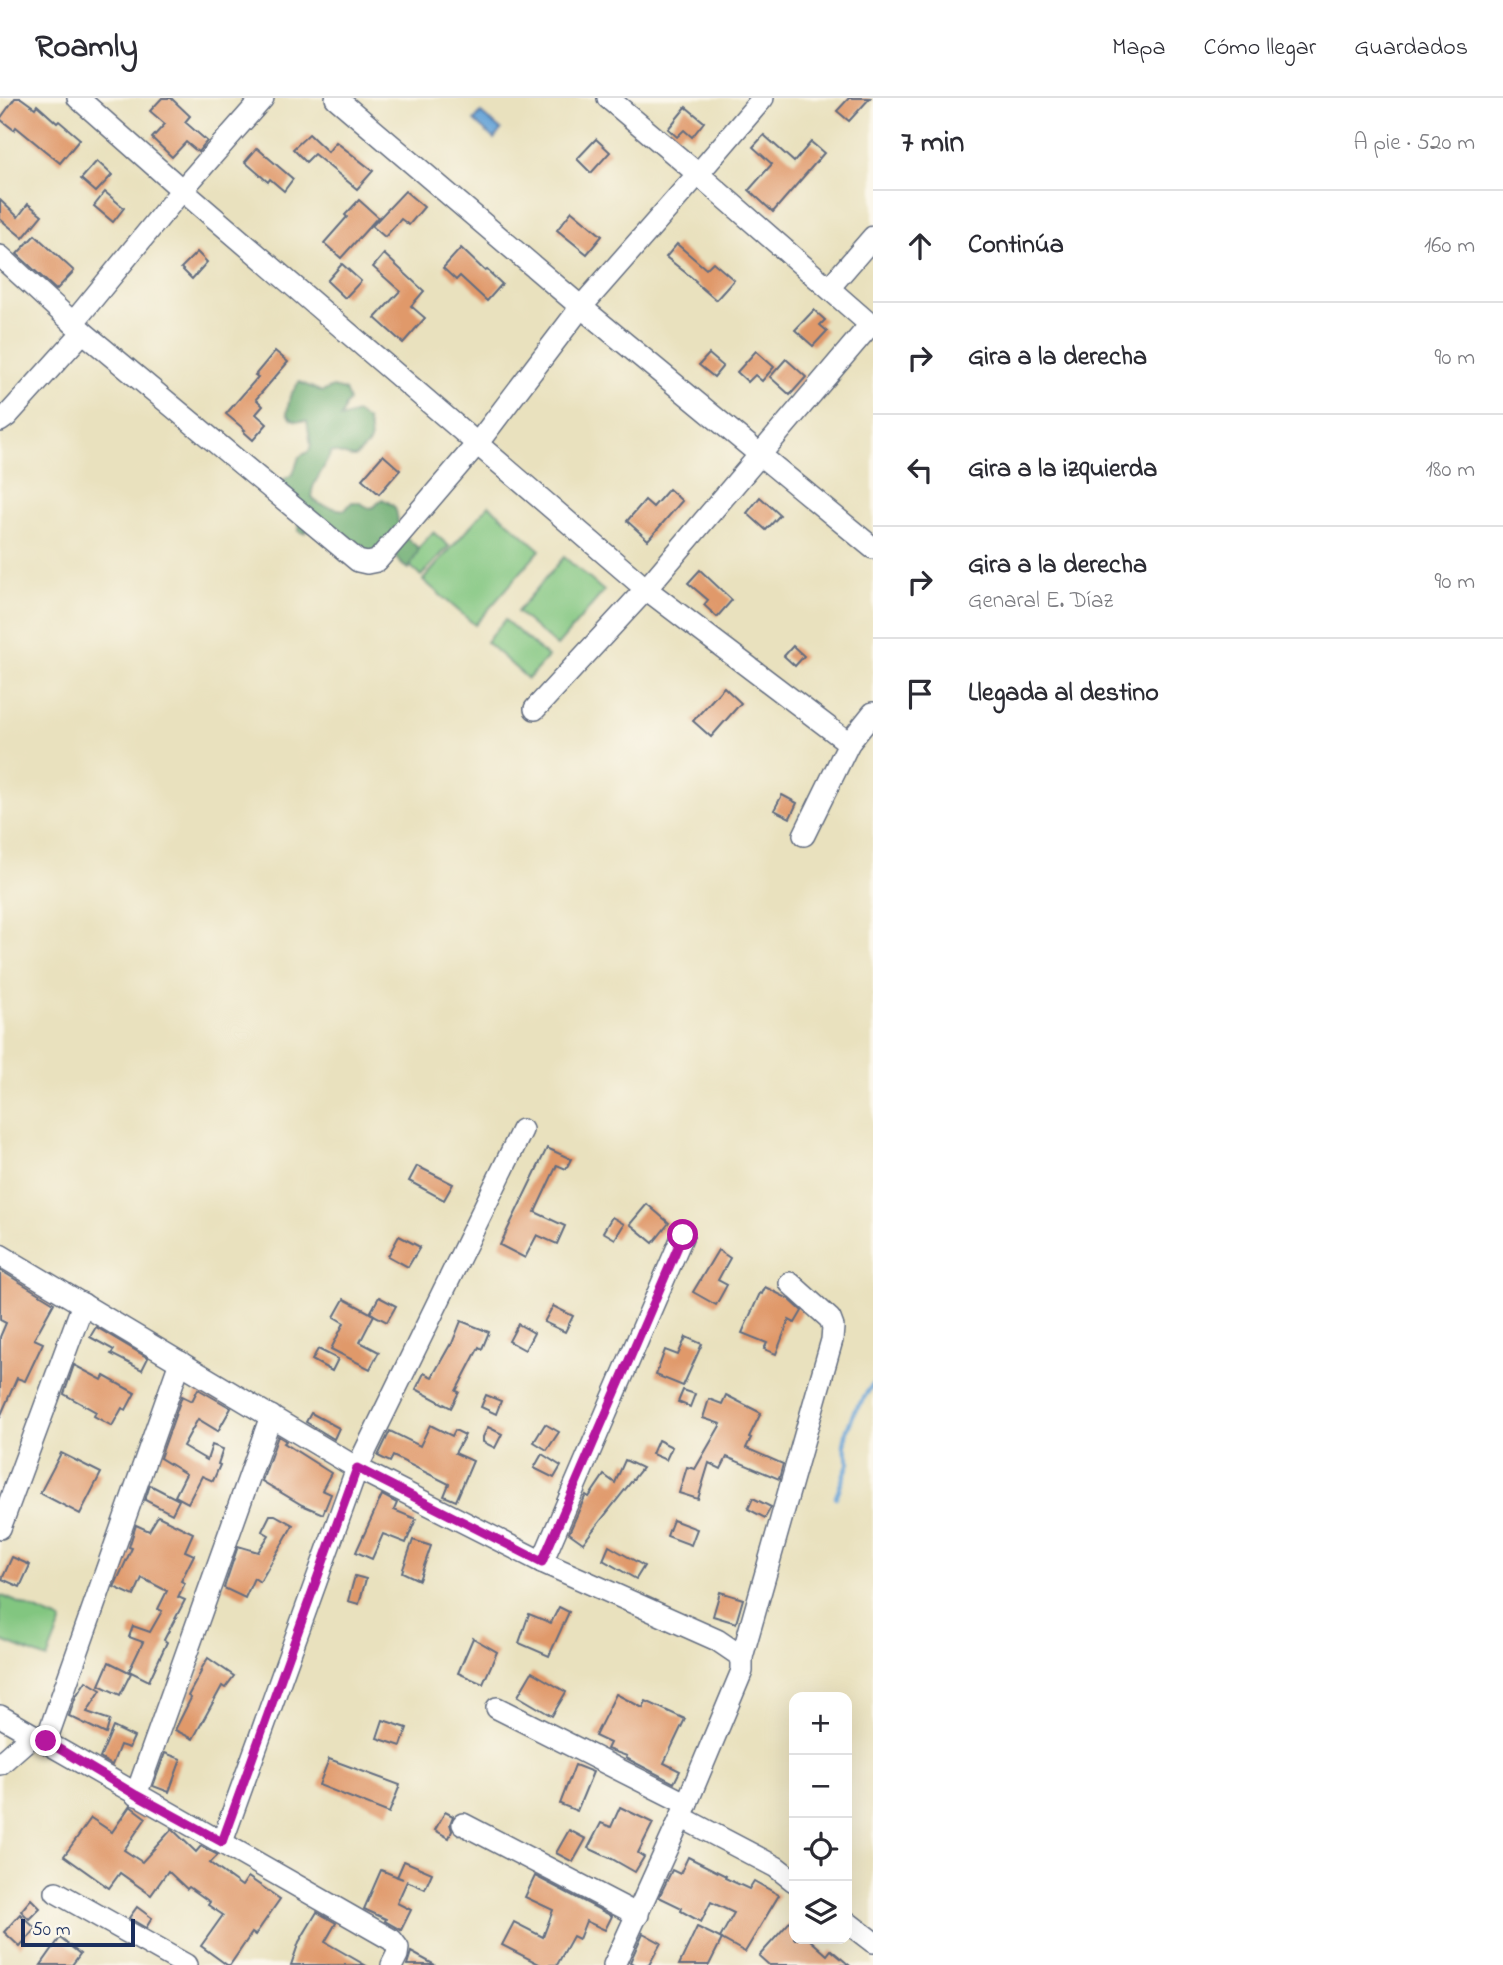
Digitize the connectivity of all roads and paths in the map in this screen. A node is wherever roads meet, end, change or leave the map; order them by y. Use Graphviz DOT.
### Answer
graph roads {
  1 [pos="78,98"];
  2 [pos="263,98"];
  3 [pos="336,98"];
  4 [pos="608,98"];
  5 [pos="764,98"];
  6 [pos="698,174"];
  7 [pos="182,190"];
  8 [pos="873,237"];
  9 [pos="0,256"];
  10 [pos="830,288"];
  11 [pos="581,307"];
  12 [pos="872,326"];
  13 [pos="78,327"];
  14 [pos="0,421"];
  15 [pos="477,444"];
  16 [pos="761,454"];
  17 [pos="873,548"];
  18 [pos="646,589"];
  19 [pos="535,709"];
  20 [pos="873,713"];
  21 [pos="849,743"];
  22 [pos="803,835"];
  23 [pos="522,1130"];
  24 [pos="683,1235"];
  25 [pos="0,1255"];
  26 [pos="790,1283"];
  27 [pos="83,1304"];
  28 [pos="180,1362"];
  29 [pos="271,1416"];
  30 [pos="357,1468"];
  31 [pos="0,1528"];
  32 [pos="542,1562"];
  33 [pos="742,1657"];
  34 [pos="496,1708"];
  35 [pos="0,1716"];
  36 [pos="39,1738"];
  37 [pos="0,1764"];
  38 [pos="136,1795"];
  39 [pos="684,1811"];
  40 [pos="463,1824"];
  41 [pos="222,1842"];
  42 [pos="789,1877"];
  43 [pos="56,1892"];
  44 [pos="638,1915"];
  45 [pos="852,1926"];
  46 [pos="873,1941"];
  47 [pos="395,1957"];
  48 [pos="186,1965"];
  49 [pos="614,1965"];
  1 -- 7 [label="street"];
  2 -- 7 [label="street"];
  3 -- 11 [label="street"];
  4 -- 6 [label="street"];
  5 -- 6 [label="street"];
  6 -- 10 [label="street"];
  6 -- 11 [label="street"];
  7 -- 13 [label="street"];
  7 -- 15 [label="street"];
  8 -- 10 [label="street"];
  9 -- 13 [label="street"];
  10 -- 12 [label="street"];
  11 -- 15 [label="street"];
  11 -- 16 [label="street"];
  12 -- 16 [label="street"];
  13 -- 14 [label="street"];
  13 -- 15 [label="street"];
  15 -- 18 [label="street"];
  16 -- 17 [label="street"];
  16 -- 18 [label="street"];
  18 -- 19 [label="street"];
  18 -- 21 [label="street"];
  20 -- 21 [label="street"];
  21 -- 22 [label="street"];
  23 -- 30 [label="street"];
  24 -- 32 [label="street"];
  25 -- 27 [label="street"];
  26 -- 33 [label="street"];
  27 -- 28 [label="street"];
  27 -- 31 [label="street"];
  28 -- 29 [label="street"];
  28 -- 36 [label="street"];
  29 -- 30 [label="street"];
  29 -- 38 [label="street"];
  30 -- 32 [label="street"];
  30 -- 41 [label="street"];
  32 -- 33 [label="street"];
  33 -- 39 [label="street"];
  34 -- 39 [label="street"];
  35 -- 36 [label="street"];
  36 -- 37 [label="street"];
  36 -- 38 [label="street"];
  38 -- 41 [label="street"];
  39 -- 42 [label="street"];
  39 -- 44 [label="street"];
  40 -- 44 [label="street"];
  41 -- 47 [label="street"];
  43 -- 48 [label="street"];
  44 -- 49 [label="street"];
  45 -- 46 [label="street"];
}
